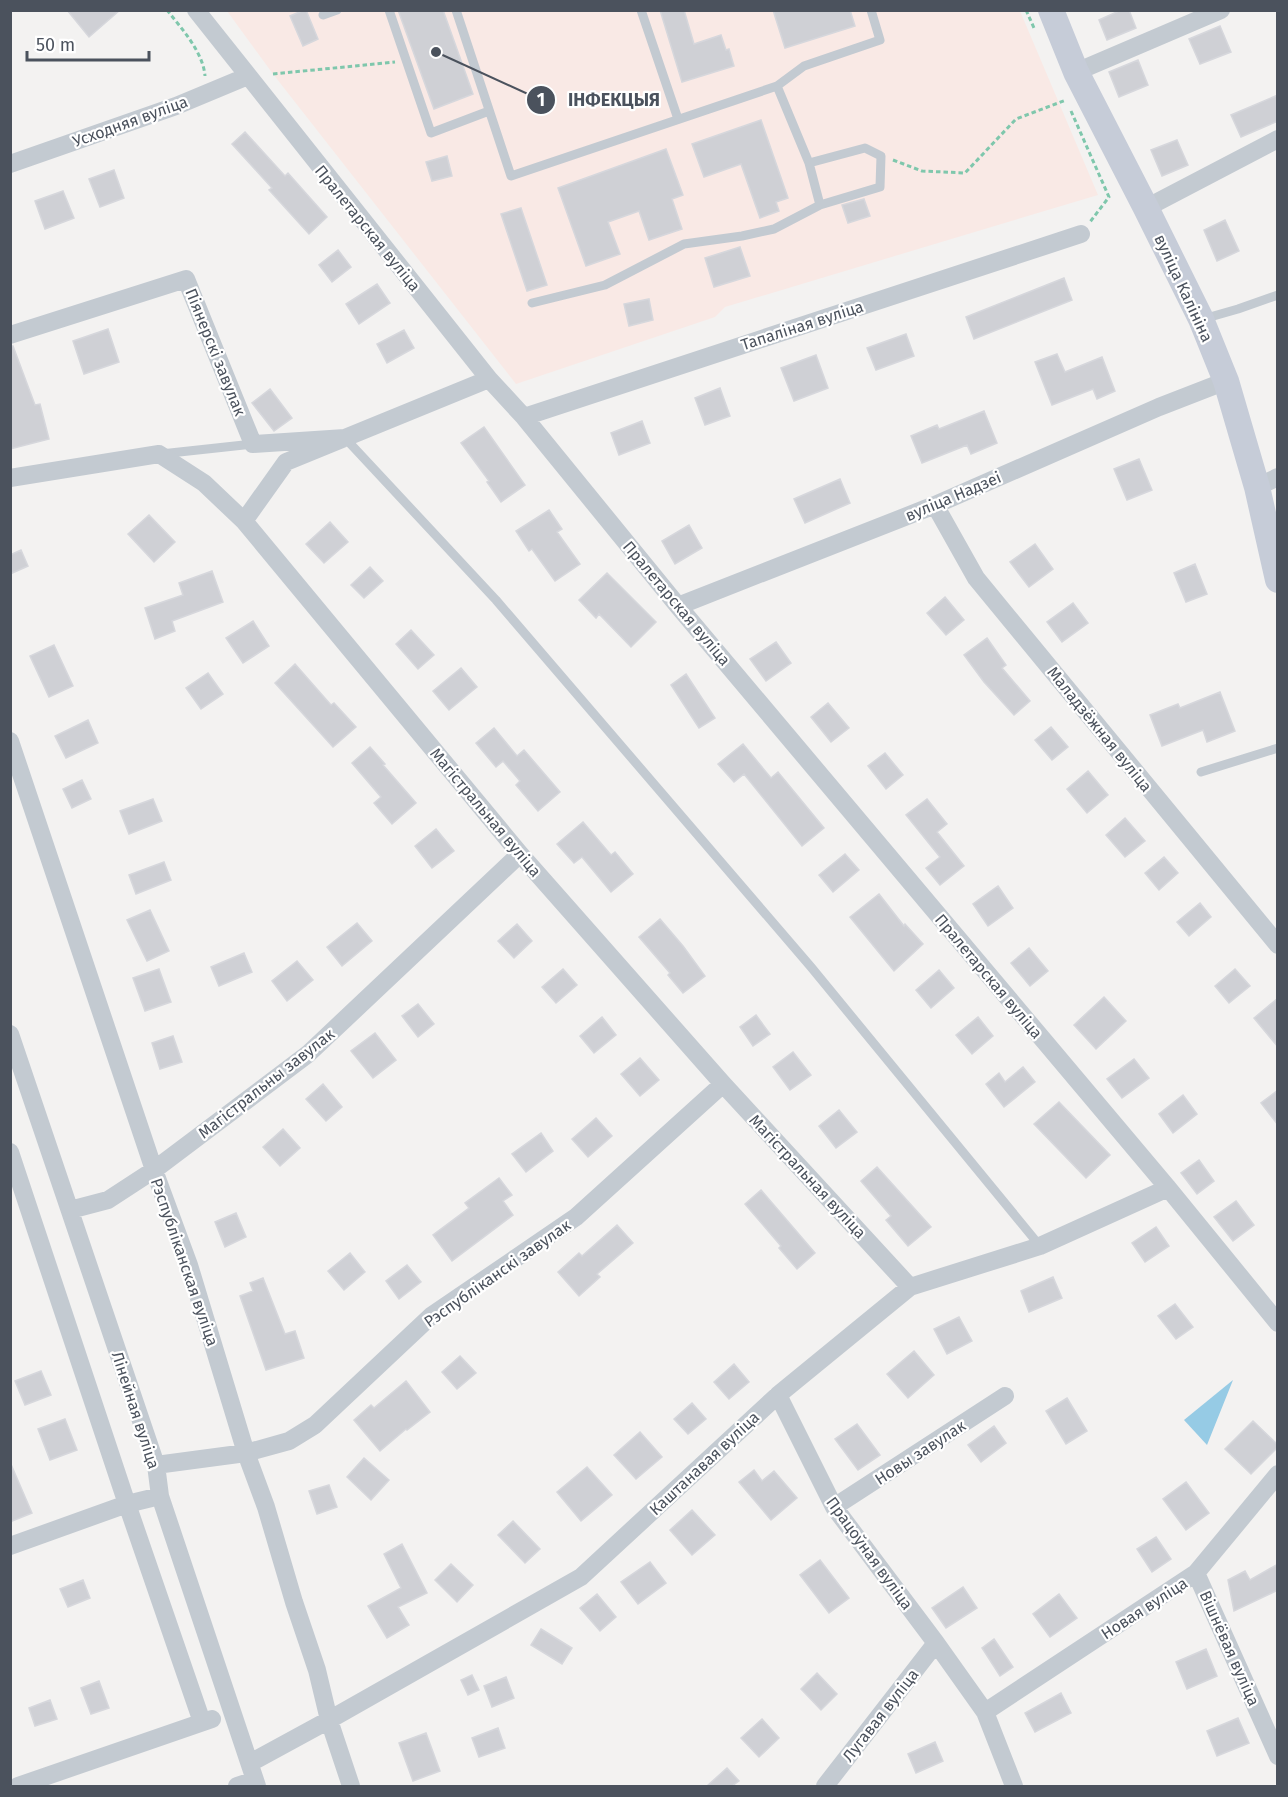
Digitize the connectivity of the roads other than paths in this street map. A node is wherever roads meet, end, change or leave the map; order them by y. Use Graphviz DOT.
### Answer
graph roads {
  1 [pos="196,10"];
  2 [pos="337,10"];
  3 [pos="389,10"];
  4 [pos="456,10"];
  5 [pos="641,10"];
  6 [pos="871,10"];
  7 [pos="1051,10"];
  8 [pos="1221,10"];
  9 [pos="323,15"];
  10 [pos="1076,72"];
  11 [pos="248,76"];
  12 [pos="777,86"];
  13 [pos="489,111"];
  14 [pos="678,119"];
  15 [pos="1278,139"];
  16 [pos="809,163"];
  17 [pos="10,164"];
  18 [pos="820,205"];
  19 [pos="1146,208"];
  20 [pos="1081,234"];
  21 [pos="1278,295"];
  22 [pos="532,303"];
  23 [pos="1201,319"];
  24 [pos="10,335"];
  25 [pos="489,379"];
  26 [pos="1226,381"];
  27 [pos="524,417"];
  28 [pos="345,438"];
  29 [pos="253,444"];
  30 [pos="159,454"];
  31 [pos="10,477"];
  32 [pos="1267,482"];
  33 [pos="935,505"];
  34 [pos="244,521"];
  35 [pos="1278,580"];
  36 [pos="678,606"];
  37 [pos="10,741"];
  38 [pos="1278,748"];
  39 [pos="1201,772"];
  40 [pos="520,854"];
  41 [pos="1278,945"];
  42 [pos="10,1034"];
  43 [pos="723,1084"];
  44 [pos="10,1152"];
  45 [pos="154,1170"];
  46 [pos="1168,1188"];
  47 [pos="70,1210"];
  48 [pos="1040,1246"];
  49 [pos="910,1287"];
  50 [pos="1278,1323"];
  51 [pos="778,1395"];
  52 [pos="1005,1396"];
  53 [pos="246,1453"];
  54 [pos="156,1465"];
  55 [pos="1278,1474"];
  56 [pos="160,1496"];
  57 [pos="127,1504"];
  58 [pos="834,1508"];
  59 [pos="10,1546"];
  60 [pos="1196,1573"];
  61 [pos="936,1644"];
  62 [pos="985,1712"];
  63 [pos="329,1720"];
  64 [pos="1278,1756"];
  65 [pos="254,1776"];
  66 [pos="18,1786"];
  67 [pos="237,1786"];
  68 [pos="351,1786"];
  69 [pos="825,1786"];
  70 [pos="1014,1786"];
  1 -- 11 [label="street, Пралетарская вуліца"];
  2 -- 9 [label="lane"];
  3 -- 13 [label="lane"];
  4 -- 13 [label="lane"];
  5 -- 14 [label="lane"];
  6 -- 12 [label="lane"];
  7 -- 10 [label="main road, вуліца Калініна"];
  8 -- 10 [label="street"];
  10 -- 19 [label="main road, вуліца Калініна"];
  11 -- 17 [label="street, Усходняя вуліца"];
  11 -- 25 [label="street, Пралетарская вуліца"];
  12 -- 14 [label="lane"];
  12 -- 16 [label="lane"];
  13 -- 14 [label="lane"];
  15 -- 19 [label="street"];
  16 -- 18 [label="lane"];
  16 -- 18 [label="lane"];
  18 -- 22 [label="lane"];
  19 -- 23 [label="main road, вуліца Калініна"];
  20 -- 27 [label="street, Тапаліная вуліца"];
  21 -- 23 [label="lane"];
  23 -- 26 [label="main road, вуліца Калініна"];
  24 -- 29 [label="street, Піянерскі завулак"];
  25 -- 27 [label="street, Пралетарская вуліца"];
  25 -- 28 [label="street"];
  26 -- 32 [label="main road, вуліца Калініна"];
  26 -- 33 [label="street, вуліца Надзеі"];
  27 -- 36 [label="street, Пралетарская вуліца"];
  28 -- 29 [label="street"];
  28 -- 34 [label="street"];
  28 -- 48 [label="lane"];
  29 -- 30 [label="lane"];
  30 -- 31 [label="street"];
  30 -- 34 [label="street, Магістральная вуліца"];
  32 -- 35 [label="main road, вуліца Калініна"];
  33 -- 36 [label="street, вуліца Надзеі"];
  33 -- 41 [label="street, Маладзёжная вуліца"];
  34 -- 40 [label="street, Магістральная вуліца"];
  36 -- 46 [label="street, Пралетарская вуліца"];
  37 -- 45 [label="street, Рэспубліканская вуліца"];
  38 -- 39 [label="lane"];
  40 -- 43 [label="street, Магістральная вуліца"];
  40 -- 45 [label="street, Магістральны завулак"];
  42 -- 47 [label="street, Лінейная вуліца"];
  43 -- 49 [label="street, Магістральная вуліца"];
  43 -- 53 [label="street, Рэспубліканскі завулак"];
  44 -- 57 [label="street"];
  45 -- 47 [label="street, Магістральны завулак"];
  45 -- 53 [label="street, Рэспубліканская вуліца"];
  46 -- 48 [label="street, Каштанавая вуліца"];
  46 -- 50 [label="street, Пралетарская вуліца"];
  47 -- 54 [label="street, Лінейная вуліца"];
  48 -- 49 [label="street, Каштанавая вуліца"];
  49 -- 51 [label="street, Каштанавая вуліца"];
  51 -- 58 [label="street, Працоўная вуліца"];
  51 -- 63 [label="street, Каштанавая вуліца"];
  52 -- 58 [label="street, Новы завулак"];
  53 -- 54 [label="street, Рэспубліканскі завулак"];
  53 -- 63 [label="street, Рэспубліканская вуліца"];
  54 -- 56 [label="street, Лінейная вуліца"];
  55 -- 60 [label="street, Новая вуліца"];
  56 -- 57 [label="street"];
  56 -- 65 [label="street, Лінейная вуліца"];
  57 -- 59 [label="street"];
  57 -- 66 [label="street"];
  58 -- 61 [label="street, Працоўная вуліца"];
  60 -- 62 [label="street, Новая вуліца"];
  60 -- 64 [label="street, Вішнёвая вуліца"];
  61 -- 62 [label="street, Працоўная вуліца"];
  61 -- 69 [label="street, Лугавая вуліца"];
  62 -- 70 [label="street, Працоўная вуліца"];
  63 -- 65 [label="street, Каштанавая вуліца"];
  63 -- 68 [label="street, Рэспубліканская вуліца"];
  65 -- 67 [label="street, Каштанавая вуліца"];
}
